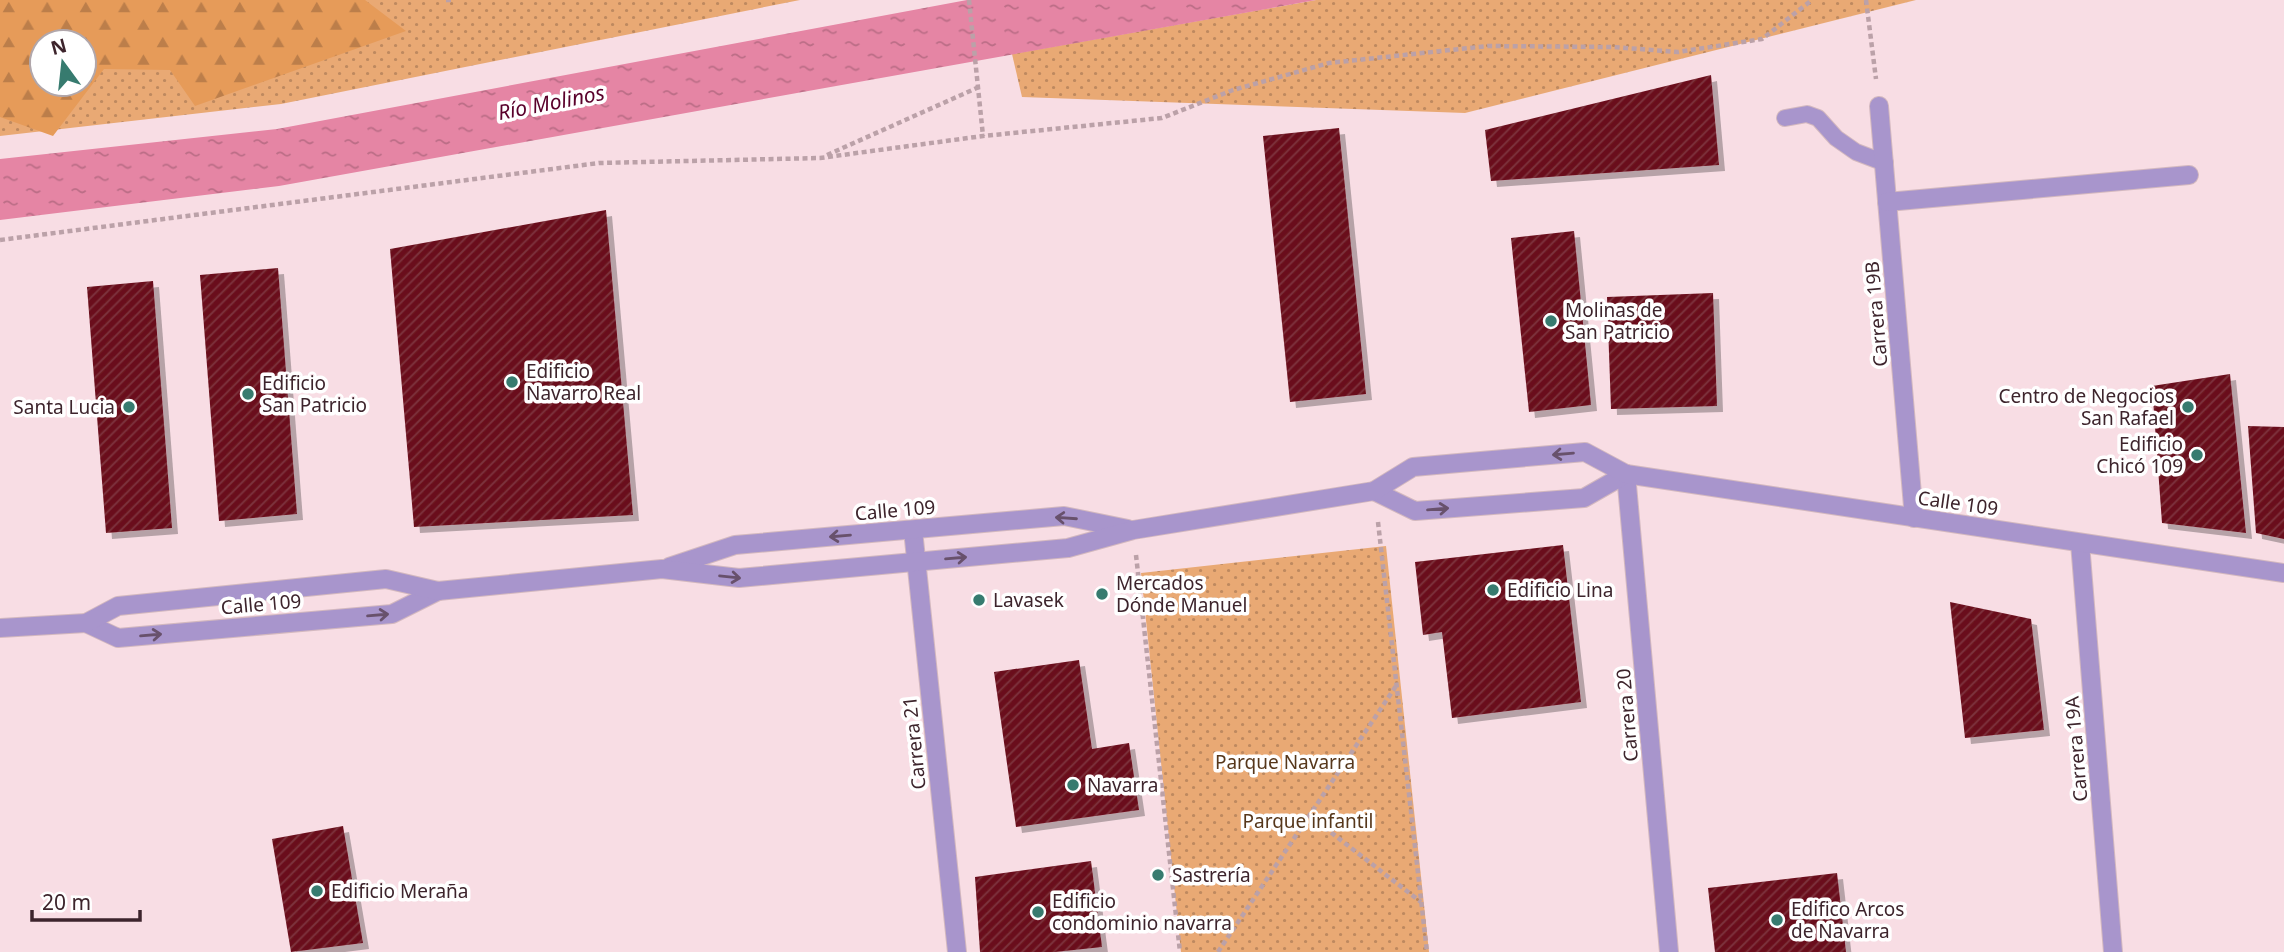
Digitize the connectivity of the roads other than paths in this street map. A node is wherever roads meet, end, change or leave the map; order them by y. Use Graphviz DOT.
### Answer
graph roads {
  1 [pos="1879,106"];
  2 [pos="1785,118"];
  3 [pos="1885,163"];
  4 [pos="2189,175"];
  5 [pos="1887,202"];
  6 [pos="1626,474"];
  7 [pos="1374,491"];
  8 [pos="1914,518"];
  9 [pos="914,530"];
  10 [pos="1133,530"];
  11 [pos="2081,543"];
  12 [pos="916,562"];
  13 [pos="662,569"];
  14 [pos="2284,573"];
  15 [pos="438,591"];
  16 [pos="86,623"];
  17 [pos="0,628"];
  18 [pos="957,952"];
  19 [pos="1669,952"];
  20 [pos="2113,952"];
  1 -- 3 [label="street, Carrera 19B"];
  2 -- 3 [label="lane"];
  3 -- 5 [label="street, Carrera 19B"];
  4 -- 5 [label="street"];
  5 -- 8 [label="street, Carrera 19B"];
  7 -- 6 [label="street, one-way"];
  6 -- 7 [label="street, Calle 109, one-way"];
  6 -- 8 [label="street, Calle 109"];
  6 -- 19 [label="street, Carrera 20"];
  7 -- 10 [label="street, Calle 109"];
  8 -- 11 [label="street, Calle 109"];
  10 -- 9 [label="street, Calle 109, one-way"];
  9 -- 12 [label="street, Carrera 21"];
  9 -- 13 [label="street, Calle 109, one-way"];
  12 -- 10 [label="street, Calle 109, one-way"];
  11 -- 14 [label="street, Calle 109"];
  11 -- 20 [label="street, Carrera 19A"];
  13 -- 12 [label="street, Calle 109, one-way"];
  12 -- 18 [label="street, Carrera 21"];
  13 -- 15 [label="street, Calle 109"];
  15 -- 16 [label="street, Calle 109"];
  16 -- 15 [label="street, Calle 109, one-way"];
  16 -- 17 [label="street, Calle 109"];
}
